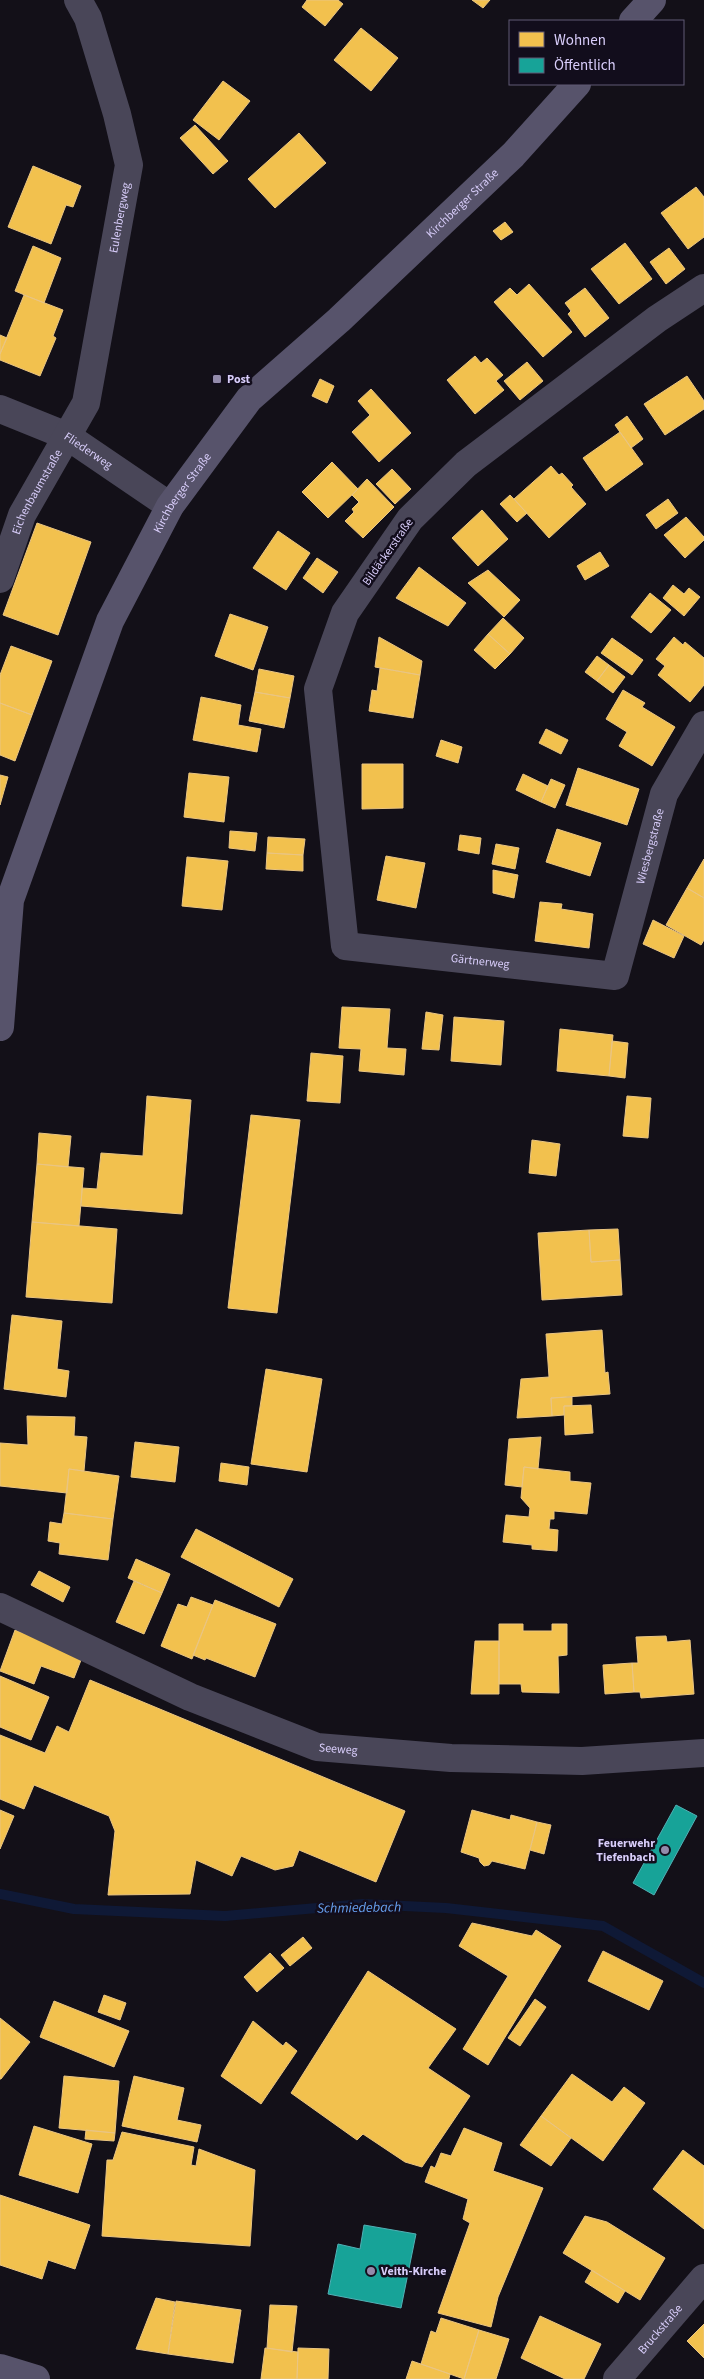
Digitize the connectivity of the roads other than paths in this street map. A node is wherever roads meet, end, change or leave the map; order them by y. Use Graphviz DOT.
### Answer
graph roads {
  1 [pos="78,0"];
  2 [pos="652,0"];
  3 [pos="634,20"];
  4 [pos="576,85"];
  5 [pos="704,288"];
  6 [pos="0,409"];
  7 [pos="67,436"];
  8 [pos="170,506"];
  9 [pos="0,579"];
  10 [pos="704,725"];
  11 [pos="346,946"];
  12 [pos="615,976"];
  13 [pos="0,1027"];
  14 [pos="0,1607"];
  15 [pos="704,1753"];
  16 [pos="704,2278"];
  17 [pos="0,2368"];
  18 [pos="36,2379"];
  19 [pos="617,2379"];
  1 -- 7 [label="street, Eulenbergweg"];
  2 -- 3 [label="main road"];
  4 -- 8 [label="main road, Kirchberger Straße"];
  5 -- 11 [label="street, Bildäckerstraße"];
  6 -- 7 [label="street, Fliederweg"];
  7 -- 8 [label="street, Fliederweg"];
  7 -- 9 [label="street, Eichenbaumstraße"];
  8 -- 13 [label="main road, Kirchberger Straße"];
  10 -- 12 [label="street, Wiesbergstraße"];
  11 -- 12 [label="street, Gärtnerweg"];
  14 -- 15 [label="street, Seeweg"];
  16 -- 19 [label="street, Bruckstraße"];
  17 -- 18 [label="main road"];
}
